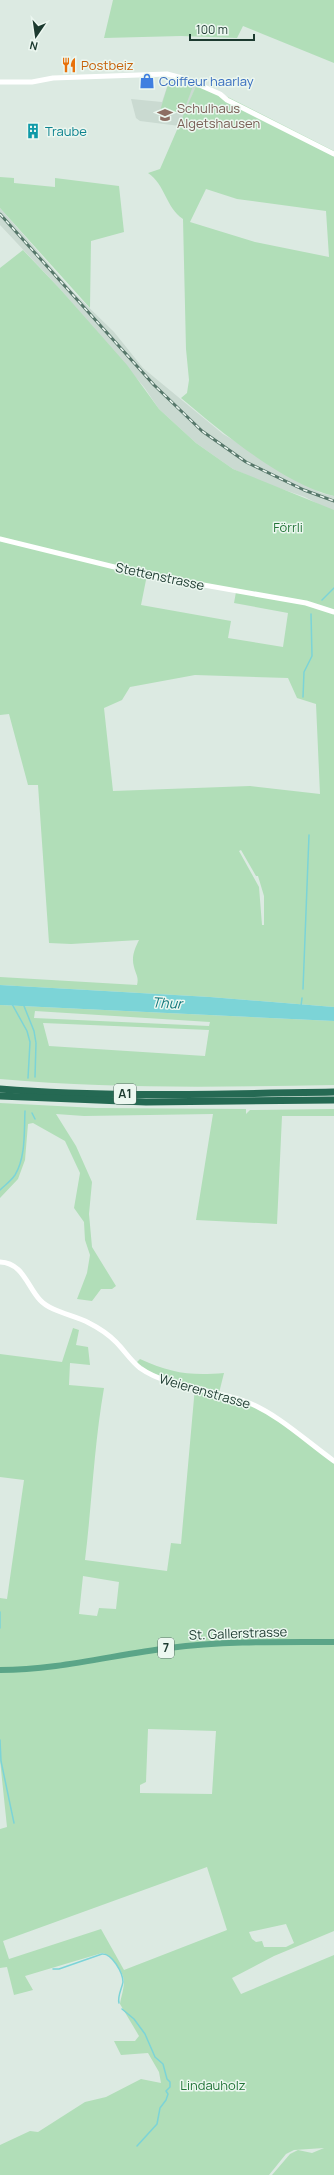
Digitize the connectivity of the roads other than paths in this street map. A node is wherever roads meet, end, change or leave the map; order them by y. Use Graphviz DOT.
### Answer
graph roads {
  1 [pos="0,82"];
  2 [pos="334,154"];
  3 [pos="0,539"];
  4 [pos="334,612"];
  5 [pos="0,1089"];
  6 [pos="334,1092"];
  7 [pos="0,1096"];
  8 [pos="252,1097"];
  9 [pos="294,1100"];
  10 [pos="334,1100"];
  11 [pos="334,1103"];
  12 [pos="0,1262"];
  13 [pos="334,1461"];
  14 [pos="334,1642"];
  15 [pos="0,1670"];
  1 -- 2 [label="street"];
  3 -- 4 [label="street, Stettenstrasse"];
  5 -- 8 [label="highway, A1"];
  6 -- 8 [label="highway, A1"];
  7 -- 8 [label="highway, A1"];
  8 -- 9 [label="highway, A1"];
  9 -- 10 [label="highway, A1"];
  9 -- 11 [label="highway, A1"];
  12 -- 13 [label="street, Weierenstrasse"];
  14 -- 15 [label="main road, St. Gallerstrasse / 7"];
}
